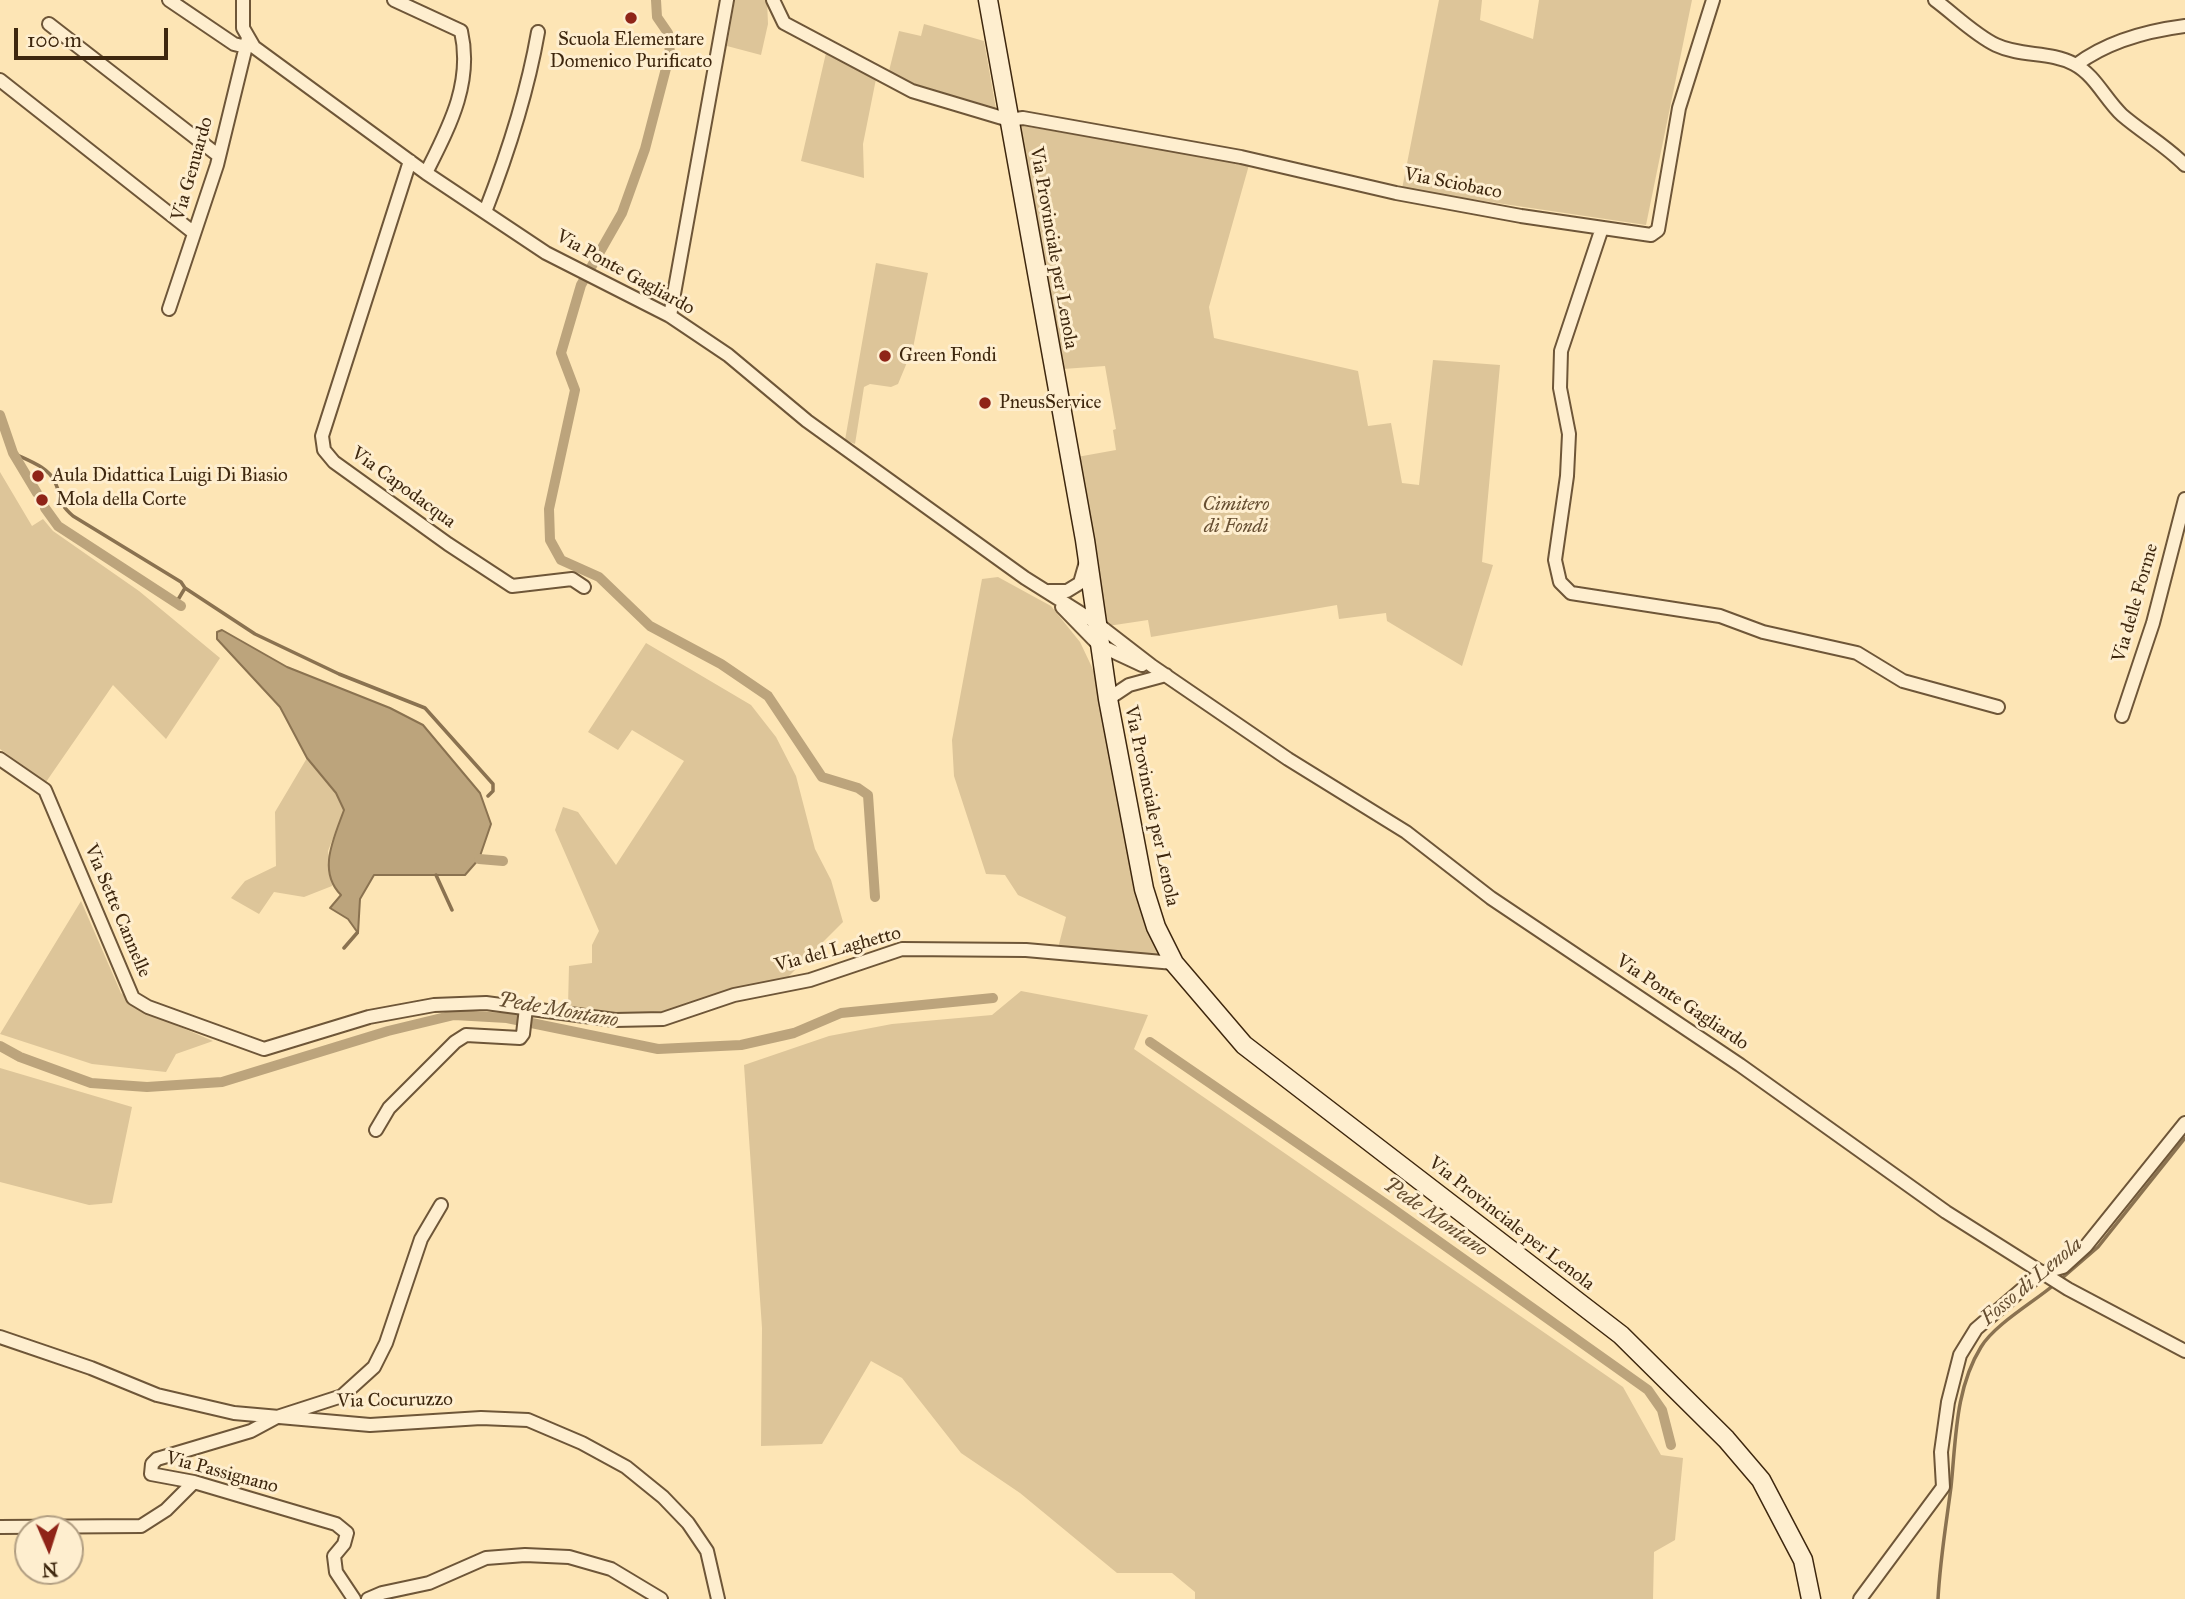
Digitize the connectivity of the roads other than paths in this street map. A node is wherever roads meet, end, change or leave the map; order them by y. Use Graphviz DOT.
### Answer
graph roads {
  1 [pos="169,0"];
  2 [pos="243,0"];
  3 [pos="394,0"];
  4 [pos="727,0"];
  5 [pos="773,0"];
  6 [pos="988,0"];
  7 [pos="1713,0"];
  8 [pos="1935,0"];
  9 [pos="409,3"];
  10 [pos="49,24"];
  11 [pos="2185,26"];
  12 [pos="538,32"];
  13 [pos="247,43"];
  14 [pos="2076,65"];
  15 [pos="0,80"];
  16 [pos="1009,120"];
  17 [pos="219,156"];
  18 [pos="410,161"];
  19 [pos="2185,165"];
  20 [pos="426,173"];
  21 [pos="485,212"];
  22 [pos="1602,228"];
  23 [pos="194,233"];
  24 [pos="169,309"];
  25 [pos="670,316"];
  26 [pos="2185,499"];
  27 [pos="1087,562"];
  28 [pos="584,587"];
  29 [pos="1047,591"];
  30 [pos="1095,622"];
  31 [pos="1099,645"];
  32 [pos="1166,675"];
  33 [pos="1108,699"];
  34 [pos="1998,706"];
  35 [pos="2122,716"];
  36 [pos="0,759"];
  37 [pos="1174,963"];
  38 [pos="523,1009"];
  39 [pos="2185,1123"];
  40 [pos="376,1130"];
  41 [pos="441,1205"];
  42 [pos="2040,1273"];
  43 [pos="0,1337"];
  44 [pos="2185,1351"];
  45 [pos="277,1417"];
  46 [pos="194,1482"];
  47 [pos="0,1527"];
  48 [pos="354,1599"];
  49 [pos="368,1599"];
  50 [pos="660,1599"];
  51 [pos="718,1599"];
  52 [pos="1811,1599"];
  53 [pos="1860,1599"];
  1 -- 13 [label="street, Via Ponte Gagliardo"];
  2 -- 13 [label="street"];
  3 -- 9 [label="street"];
  4 -- 25 [label="street"];
  5 -- 16 [label="street, Via Sciobaco"];
  6 -- 16 [label="main road, Via Provinciale per Lenola"];
  7 -- 22 [label="street, Via Sciobaco"];
  8 -- 14 [label="street"];
  9 -- 20 [label="street"];
  10 -- 17 [label="street"];
  11 -- 14 [label="street"];
  12 -- 21 [label="street"];
  13 -- 17 [label="street, Via Genuardo"];
  13 -- 18 [label="street, Via Ponte Gagliardo"];
  14 -- 19 [label="street"];
  15 -- 23 [label="street"];
  16 -- 22 [label="street, Via Sciobaco"];
  16 -- 27 [label="main road, Via Provinciale per Lenola"];
  17 -- 23 [label="street, Via Genuardo"];
  18 -- 20 [label="street, Via Ponte Gagliardo"];
  18 -- 28 [label="street, Via Capodacqua"];
  20 -- 21 [label="street, Via Ponte Gagliardo"];
  21 -- 25 [label="street, Via Ponte Gagliardo"];
  22 -- 34 [label="street"];
  23 -- 24 [label="street, Via Genuardo"];
  25 -- 29 [label="street, Via Ponte Gagliardo"];
  26 -- 35 [label="street, Via delle Forme"];
  27 -- 29 [label="street"];
  27 -- 30 [label="main road, Via Provinciale per Lenola"];
  29 -- 30 [label="street, Via Ponte Gagliardo"];
  29 -- 31 [label="street, Via Ponte Gagliardo"];
  30 -- 31 [label="main road, Via Provinciale per Lenola"];
  30 -- 32 [label="street, Via Ponte Gagliardo"];
  31 -- 32 [label="street, Via Ponte Gagliardo"];
  31 -- 33 [label="main road, Via Provinciale per Lenola"];
  32 -- 33 [label="street"];
  32 -- 42 [label="street, Via Ponte Gagliardo"];
  33 -- 37 [label="main road, Via Provinciale per Lenola"];
  36 -- 38 [label="street, Via Sette Cannelle"];
  37 -- 38 [label="street, Via del Laghetto"];
  37 -- 52 [label="main road, Via Provinciale per Lenola"];
  38 -- 40 [label="street"];
  39 -- 42 [label="street"];
  41 -- 45 [label="street"];
  42 -- 44 [label="street, Via Ponte Gagliardo"];
  42 -- 53 [label="street"];
  43 -- 45 [label="street, Via Cocuruzzo"];
  45 -- 46 [label="street, Via Passignano"];
  45 -- 51 [label="street, Via Cocuruzzo"];
  46 -- 47 [label="street"];
  46 -- 48 [label="street, Via Passignano"];
  49 -- 50 [label="street"];
}
